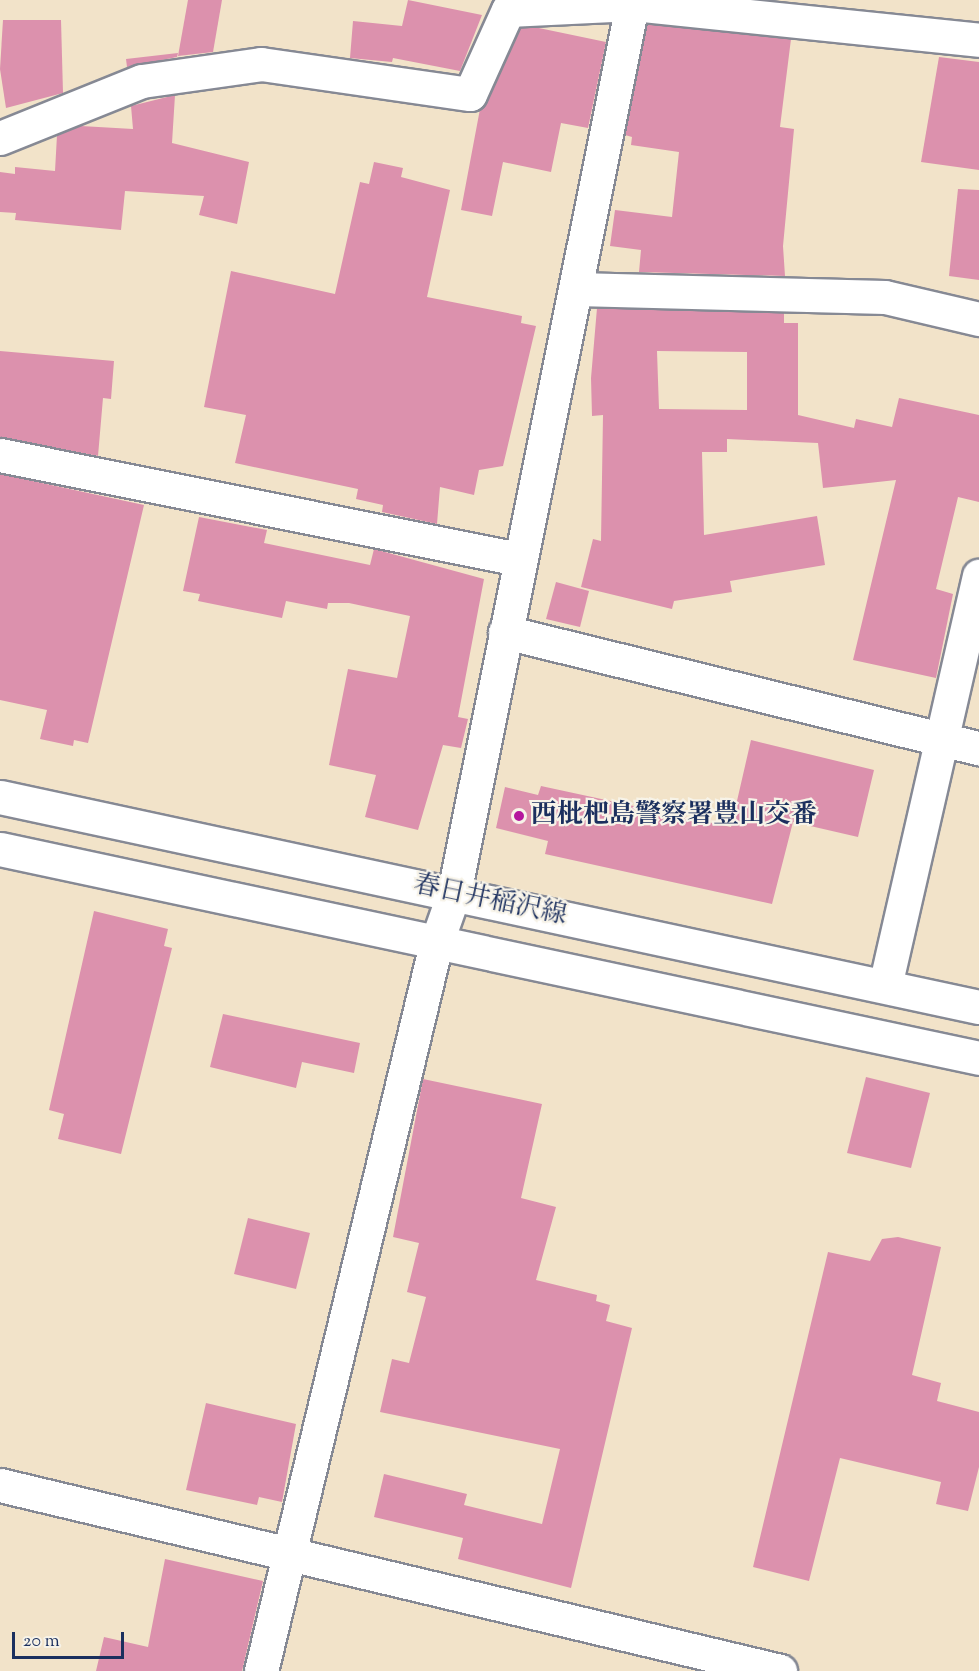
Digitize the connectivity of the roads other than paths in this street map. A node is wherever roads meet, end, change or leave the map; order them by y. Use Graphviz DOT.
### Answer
graph roads {
  1 [pos="633,2"];
  2 [pos="979,40"];
  3 [pos="0,138"];
  4 [pos="576,289"];
  5 [pos="979,319"];
  6 [pos="0,455"];
  7 [pos="518,560"];
  8 [pos="979,576"];
  9 [pos="505,632"];
  10 [pos="940,739"];
  11 [pos="979,748"];
  12 [pos="0,797"];
  13 [pos="0,849"];
  14 [pos="454,893"];
  15 [pos="436,944"];
  16 [pos="885,986"];
  17 [pos="979,1007"];
  18 [pos="979,1058"];
  19 [pos="0,1485"];
  20 [pos="288,1553"];
  21 [pos="261,1671"];
  22 [pos="780,1671"];
  1 -- 2 [label="street"];
  1 -- 3 [label="street"];
  1 -- 4 [label="street"];
  4 -- 5 [label="street"];
  4 -- 7 [label="street"];
  6 -- 7 [label="street"];
  7 -- 9 [label="street"];
  8 -- 10 [label="street"];
  9 -- 10 [label="street"];
  9 -- 14 [label="street"];
  10 -- 11 [label="street"];
  10 -- 16 [label="street"];
  12 -- 14 [label="street, 春日井稲沢線"];
  13 -- 15 [label="street, 春日井稲沢線"];
  14 -- 15 [label="street"];
  14 -- 16 [label="street, 春日井稲沢線"];
  15 -- 18 [label="street, 春日井稲沢線"];
  15 -- 20 [label="street"];
  16 -- 17 [label="street, 春日井稲沢線"];
  19 -- 20 [label="street"];
  20 -- 21 [label="street"];
  20 -- 22 [label="street"];
}
